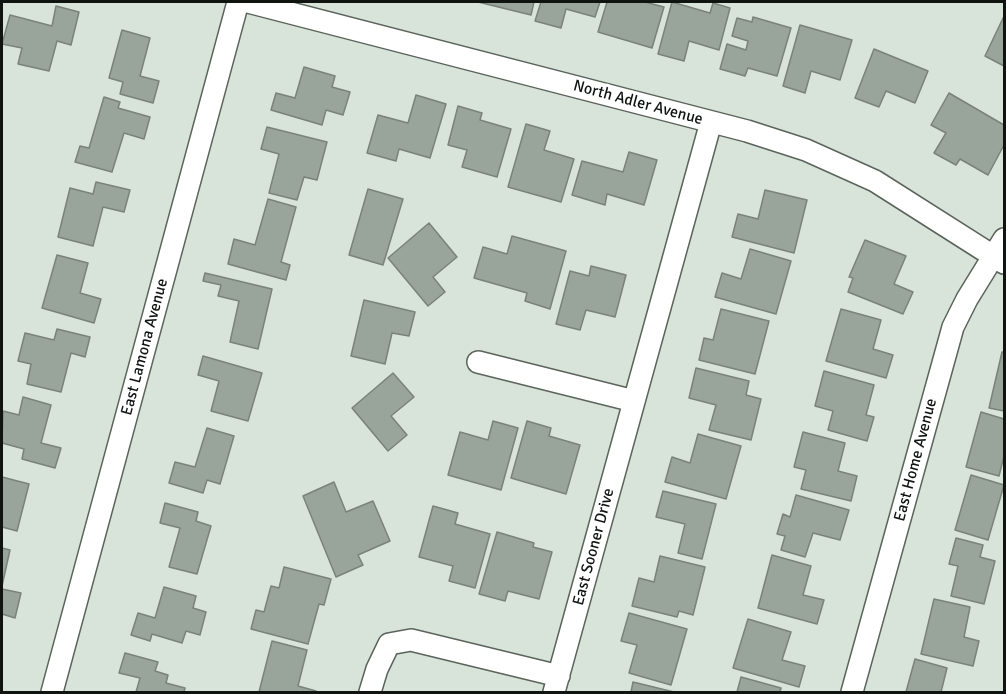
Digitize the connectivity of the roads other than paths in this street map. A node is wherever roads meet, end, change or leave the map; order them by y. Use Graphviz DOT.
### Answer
graph roads {
  1 [pos="238,2"];
  2 [pos="248,2"];
  3 [pos="711,122"];
  4 [pos="1001,253"];
  5 [pos="478,362"];
  6 [pos="634,400"];
  7 [pos="556,684"];
  8 [pos="52,693"];
  9 [pos="370,693"];
  10 [pos="852,693"];
  1 -- 8 [label="street, East Lamona Avenue"];
  2 -- 3 [label="street, North Adler Avenue"];
  3 -- 4 [label="street, North Adler Avenue"];
  3 -- 6 [label="street, East Sooner Drive"];
  4 -- 10 [label="street, East Home Avenue"];
  5 -- 6 [label="street"];
  6 -- 7 [label="street, East Sooner Drive"];
  7 -- 9 [label="street"];
}
